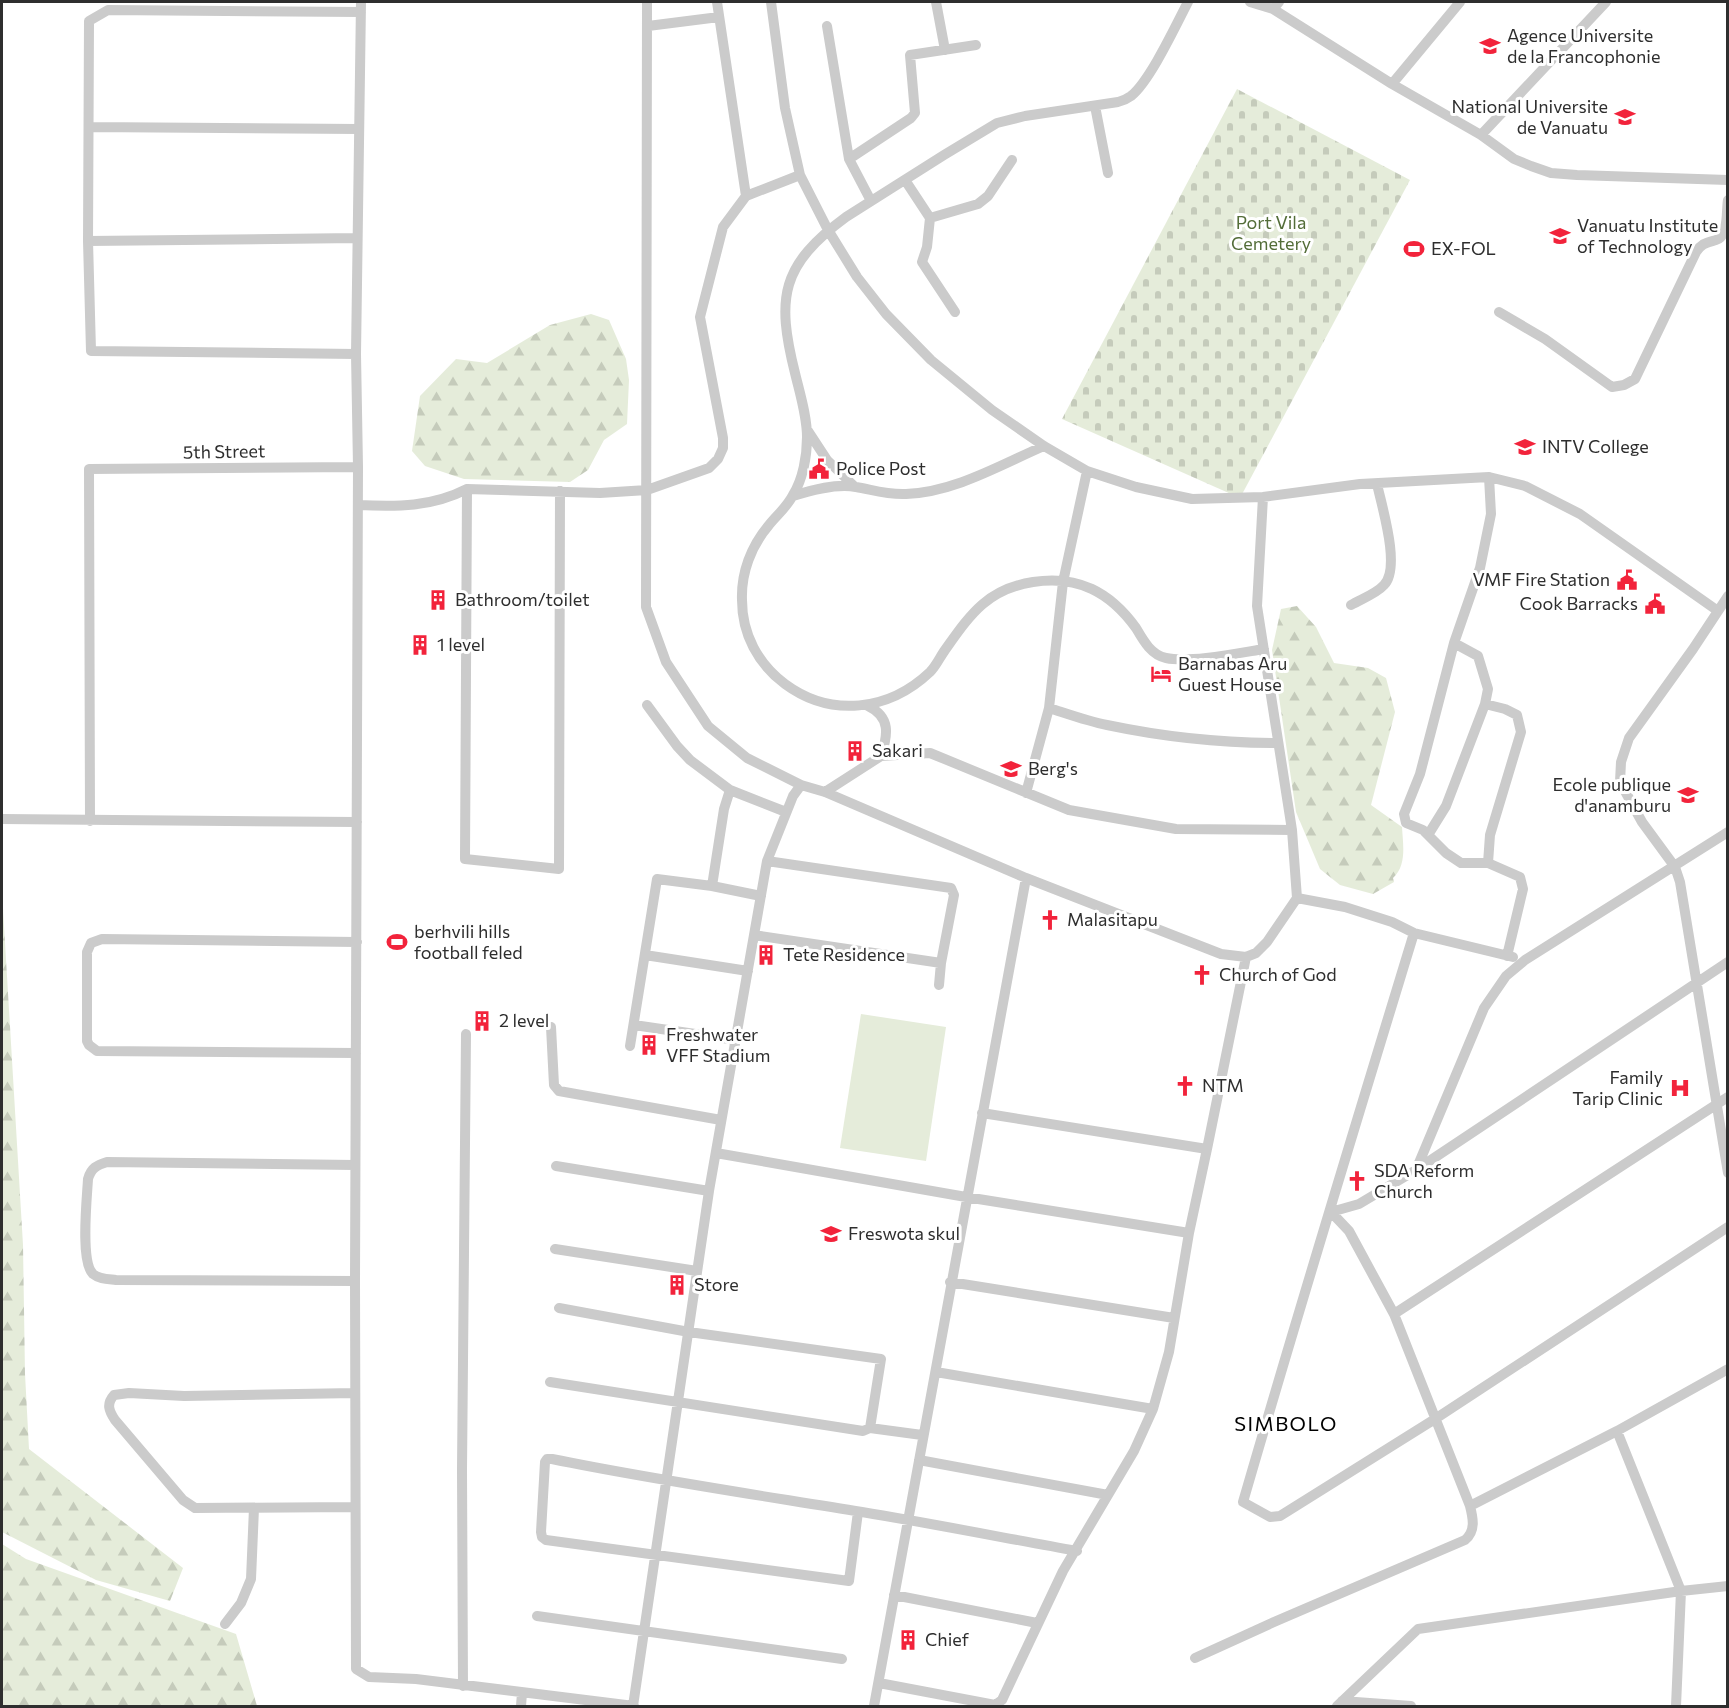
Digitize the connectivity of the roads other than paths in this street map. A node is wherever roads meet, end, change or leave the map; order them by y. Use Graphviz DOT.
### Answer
graph roads {
  1 [pos="647,2"];
  2 [pos="717,2"];
  3 [pos="771,2"];
  4 [pos="936,2"];
  5 [pos="1188,2"];
  6 [pos="1251,2"];
  7 [pos="1460,2"];
  8 [pos="1606,2"];
  9 [pos="1276,5"];
  10 [pos="361,7"];
  11 [pos="720,17"];
  12 [pos="648,26"];
  13 [pos="827,26"];
  14 [pos="976,45"];
  15 [pos="945,50"];
  16 [pos="1392,84"];
  17 [pos="1095,106"];
  18 [pos="89,127"];
  19 [pos="359,129"];
  20 [pos="1481,135"];
  21 [pos="849,159"];
  22 [pos="1012,160"];
  23 [pos="1108,173"];
  24 [pos="801,175"];
  25 [pos="905,180"];
  26 [pos="1728,180"];
  27 [pos="746,196"];
  28 [pos="1728,200"];
  29 [pos="871,201"];
  30 [pos="930,218"];
  31 [pos="828,231"];
  32 [pos="357,238"];
  33 [pos="88,241"];
  34 [pos="955,312"];
  35 [pos="1499,312"];
  36 [pos="356,354"];
  37 [pos="807,428"];
  38 [pos="1044,446"];
  39 [pos="358,467"];
  40 [pos="1087,471"];
  41 [pos="1489,477"];
  42 [pos="1377,484"];
  43 [pos="854,486"];
  44 [pos="468,489"];
  45 [pos="647,490"];
  46 [pos="560,491"];
  47 [pos="793,496"];
  48 [pos="1263,496"];
  49 [pos="358,506"];
  50 [pos="1063,582"];
  51 [pos="1728,596"];
  52 [pos="1351,605"];
  53 [pos="1718,611"];
  54 [pos="1454,643"];
  55 [pos="1264,649"];
  56 [pos="1485,704"];
  57 [pos="647,705"];
  58 [pos="868,706"];
  59 [pos="1049,708"];
  60 [pos="1278,743"];
  61 [pos="881,756"];
  62 [pos="801,784"];
  63 [pos="730,790"];
  64 [pos="825,792"];
  65 [pos="1026,793"];
  66 [pos="786,812"];
  67 [pos="2,819"];
  68 [pos="90,821"];
  69 [pos="357,822"];
  70 [pos="1292,830"];
  71 [pos="1728,832"];
  72 [pos="1428,835"];
  73 [pos="767,861"];
  74 [pos="1488,863"];
  75 [pos="1675,867"];
  76 [pos="1026,878"];
  77 [pos="712,886"];
  78 [pos="761,896"];
  79 [pos="1297,898"];
  80 [pos="1414,933"];
  81 [pos="754,935"];
  82 [pos="357,942"];
  83 [pos="645,955"];
  84 [pos="1507,956"];
  85 [pos="1246,957"];
  86 [pos="1525,960"];
  87 [pos="1728,962"];
  88 [pos="941,963"];
  89 [pos="748,970"];
  90 [pos="1696,981"];
  91 [pos="939,985"];
  92 [pos="634,1025"];
  93 [pos="551,1027"];
  94 [pos="466,1034"];
  95 [pos="736,1040"];
  96 [pos="630,1046"];
  97 [pos="356,1053"];
  98 [pos="1728,1097"];
  99 [pos="1717,1104"];
  100 [pos="982,1113"];
  101 [pos="722,1119"];
  102 [pos="1207,1149"];
  103 [pos="716,1153"];
  104 [pos="355,1165"];
  105 [pos="556,1166"];
  106 [pos="1416,1170"];
  107 [pos="1728,1173"];
  108 [pos="709,1191"];
  109 [pos="966,1197"];
  110 [pos="1330,1212"];
  111 [pos="1728,1227"];
  112 [pos="1189,1233"];
  113 [pos="555,1249"];
  114 [pos="698,1270"];
  115 [pos="354,1281"];
  116 [pos="950,1282"];
  117 [pos="559,1308"];
  118 [pos="1394,1314"];
  119 [pos="1174,1318"];
  120 [pos="689,1332"];
  121 [pos="1728,1369"];
  122 [pos="936,1372"];
  123 [pos="550,1382"];
  124 [pos="355,1393"];
  125 [pos="678,1403"];
  126 [pos="1153,1409"];
  127 [pos="1435,1419"];
  128 [pos="870,1428"];
  129 [pos="1617,1431"];
  130 [pos="922,1434"];
  131 [pos="919,1460"];
  132 [pos="666,1482"];
  133 [pos="1108,1495"];
  134 [pos="1470,1506"];
  135 [pos="354,1507"];
  136 [pos="254,1508"];
  137 [pos="858,1512"];
  138 [pos="907,1520"];
  139 [pos="1077,1551"];
  140 [pos="656,1555"];
  141 [pos="1728,1586"];
  142 [pos="1681,1591"];
  143 [pos="894,1595"];
  144 [pos="537,1616"];
  145 [pos="1037,1623"];
  146 [pos="225,1624"];
  147 [pos="644,1632"];
  148 [pos="1196,1658"];
  149 [pos="842,1659"];
  150 [pos="879,1683"];
  151 [pos="464,1686"];
  152 [pos="522,1693"];
  153 [pos="596,1704"];
  154 [pos="1340,1704"];
  155 [pos="634,1706"];
  156 [pos="521,1707"];
  157 [pos="874,1707"];
  158 [pos="1411,1707"];
  159 [pos="1676,1707"];
  1 -- 12 [label="street"];
  2 -- 11 [label="street"];
  3 -- 24 [label="street"];
  4 -- 15 [label="street"];
  5 -- 17 [label="street"];
  6 -- 9 [label="street"];
  7 -- 16 [label="street"];
  8 -- 20 [label="street"];
  9 -- 16 [label="street"];
  10 -- 18 [label="street"];
  10 -- 19 [label="street"];
  11 -- 12 [label="street"];
  11 -- 27 [label="street"];
  12 -- 45 [label="street"];
  13 -- 21 [label="street"];
  14 -- 15 [label="street"];
  15 -- 21 [label="street"];
  16 -- 20 [label="street"];
  17 -- 23 [label="street"];
  17 -- 25 [label="street"];
  18 -- 19 [label="street"];
  18 -- 33 [label="street"];
  19 -- 32 [label="street"];
  20 -- 26 [label="street"];
  21 -- 29 [label="street"];
  22 -- 30 [label="street"];
  24 -- 27 [label="street"];
  24 -- 31 [label="street"];
  25 -- 29 [label="street"];
  25 -- 30 [label="street"];
  27 -- 45 [label="street"];
  28 -- 35 [label="street"];
  29 -- 31 [label="street"];
  30 -- 34 [label="street"];
  31 -- 37 [label="street"];
  31 -- 38 [label="street"];
  32 -- 33 [label="street"];
  32 -- 36 [label="street"];
  33 -- 36 [label="street"];
  36 -- 39 [label="street"];
  37 -- 43 [label="street"];
  37 -- 47 [label="street"];
  38 -- 40 [label="street"];
  38 -- 43 [label="street"];
  39 -- 49 [label="street"];
  39 -- 68 [label="street, 5th Street"];
  40 -- 48 [label="street"];
  40 -- 50 [label="street"];
  41 -- 42 [label="street"];
  41 -- 53 [label="street"];
  41 -- 54 [label="street"];
  42 -- 48 [label="street"];
  42 -- 52 [label="street"];
  43 -- 47 [label="street"];
  44 -- 46 [label="street"];
  44 -- 46 [label="street"];
  44 -- 49 [label="street"];
  45 -- 46 [label="street"];
  45 -- 62 [label="street"];
  47 -- 58 [label="street"];
  48 -- 55 [label="street"];
  49 -- 69 [label="street"];
  50 -- 55 [label="street"];
  50 -- 58 [label="street"];
  50 -- 59 [label="street"];
  51 -- 53 [label="street"];
  53 -- 75 [label="street"];
  54 -- 56 [label="street"];
  54 -- 72 [label="street"];
  55 -- 60 [label="street"];
  56 -- 72 [label="street"];
  56 -- 74 [label="street"];
  57 -- 63 [label="street"];
  58 -- 61 [label="street"];
  59 -- 60 [label="street"];
  59 -- 65 [label="street"];
  60 -- 70 [label="street"];
  61 -- 64 [label="street"];
  61 -- 65 [label="street"];
  62 -- 64 [label="street"];
  62 -- 66 [label="street"];
  63 -- 66 [label="street"];
  63 -- 77 [label="street"];
  64 -- 76 [label="street"];
  65 -- 70 [label="street"];
  66 -- 73 [label="street"];
  67 -- 68 [label="street"];
  68 -- 69 [label="street"];
  69 -- 82 [label="street"];
  70 -- 79 [label="street"];
  71 -- 75 [label="street"];
  72 -- 74 [label="street"];
  73 -- 78 [label="street"];
  73 -- 88 [label="street"];
  74 -- 84 [label="street"];
  75 -- 86 [label="street"];
  75 -- 90 [label="street"];
  76 -- 85 [label="street"];
  76 -- 100 [label="street"];
  77 -- 78 [label="street"];
  77 -- 83 [label="street"];
  78 -- 81 [label="street"];
  79 -- 80 [label="street"];
  79 -- 85 [label="street"];
  80 -- 84 [label="street"];
  80 -- 110 [label="street"];
  81 -- 88 [label="street"];
  81 -- 89 [label="street"];
  82 -- 97 [label="street"];
  82 -- 97 [label="street"];
  83 -- 89 [label="street"];
  83 -- 92 [label="street"];
  84 -- 86 [label="street"];
  85 -- 102 [label="street"];
  86 -- 106 [label="street"];
  87 -- 90 [label="street"];
  88 -- 91 [label="street"];
  89 -- 95 [label="street"];
  90 -- 99 [label="street"];
  90 -- 106 [label="street"];
  92 -- 95 [label="street"];
  92 -- 96 [label="street"];
  93 -- 101 [label="street"];
  94 -- 151 [label="street"];
  95 -- 101 [label="street"];
  97 -- 104 [label="street"];
  98 -- 99 [label="street"];
  99 -- 107 [label="street"];
  99 -- 118 [label="street"];
  100 -- 102 [label="street"];
  100 -- 109 [label="street"];
  101 -- 103 [label="street"];
  102 -- 112 [label="street"];
  103 -- 108 [label="street"];
  103 -- 109 [label="street"];
  104 -- 115 [label="street"];
  104 -- 115 [label="street"];
  105 -- 108 [label="street"];
  106 -- 110 [label="street"];
  108 -- 114 [label="street"];
  109 -- 112 [label="street"];
  109 -- 116 [label="street"];
  110 -- 118 [label="street"];
  110 -- 127 [label="street"];
  111 -- 127 [label="street"];
  112 -- 119 [label="street"];
  113 -- 114 [label="street"];
  114 -- 120 [label="street"];
  115 -- 124 [label="street"];
  116 -- 119 [label="street"];
  116 -- 122 [label="street"];
  117 -- 120 [label="street"];
  118 -- 127 [label="street"];
  119 -- 126 [label="street"];
  120 -- 125 [label="street"];
  120 -- 128 [label="street"];
  121 -- 129 [label="street"];
  122 -- 126 [label="street"];
  122 -- 130 [label="street"];
  123 -- 125 [label="street"];
  124 -- 135 [label="street"];
  124 -- 136 [label="street"];
  125 -- 128 [label="street"];
  125 -- 132 [label="street"];
  126 -- 133 [label="street"];
  127 -- 134 [label="street"];
  128 -- 130 [label="street"];
  129 -- 134 [label="street"];
  129 -- 142 [label="street"];
  130 -- 131 [label="street"];
  131 -- 133 [label="street"];
  131 -- 138 [label="street"];
  132 -- 137 [label="street"];
  132 -- 140 [label="street"];
  132 -- 140 [label="street"];
  133 -- 139 [label="street"];
  134 -- 148 [label="street"];
  135 -- 136 [label="street"];
  135 -- 151 [label="street"];
  136 -- 146 [label="street"];
  137 -- 138 [label="street"];
  137 -- 140 [label="street"];
  138 -- 139 [label="street"];
  138 -- 143 [label="street"];
  139 -- 145 [label="street"];
  140 -- 147 [label="street"];
  141 -- 142 [label="street"];
  142 -- 154 [label="street"];
  142 -- 159 [label="street"];
  143 -- 145 [label="street"];
  143 -- 150 [label="street"];
  144 -- 147 [label="street"];
  145 -- 150 [label="street"];
  147 -- 149 [label="street"];
  147 -- 155 [label="street"];
  150 -- 157 [label="street"];
  151 -- 152 [label="street"];
  152 -- 153 [label="street"];
  152 -- 156 [label="street"];
  153 -- 155 [label="street"];
  154 -- 158 [label="street"];
}
